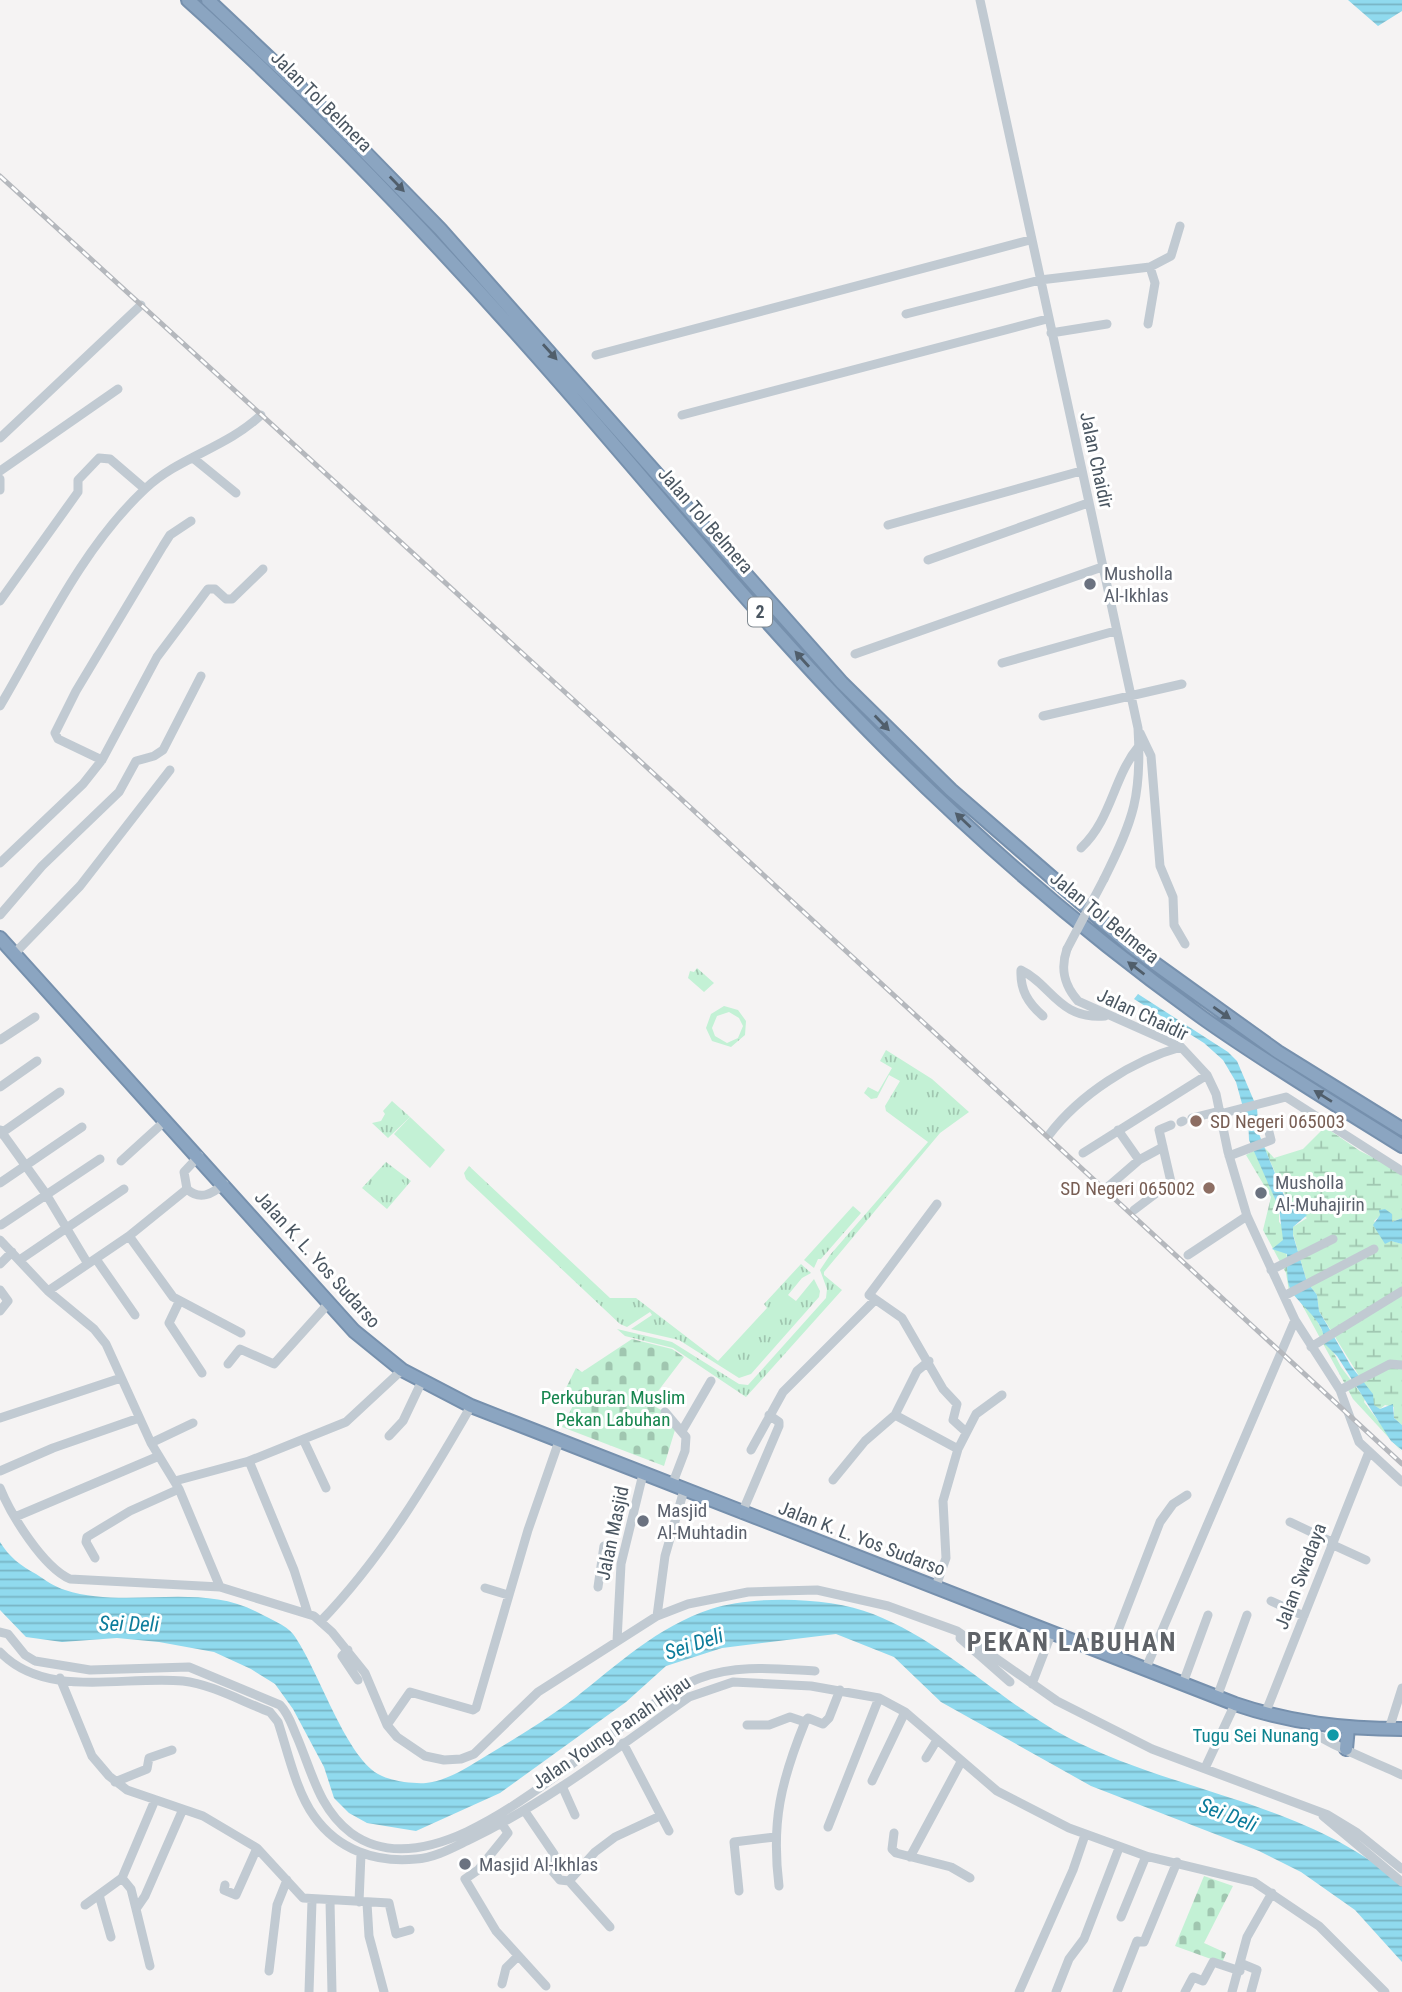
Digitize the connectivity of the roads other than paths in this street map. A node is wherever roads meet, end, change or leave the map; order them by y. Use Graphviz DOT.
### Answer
graph roads {
  1 [pos="188,0"];
  2 [pos="208,0"];
  3 [pos="980,0"];
  4 [pos="1180,226"];
  5 [pos="1030,240"];
  6 [pos="1150,267"];
  7 [pos="1040,280"];
  8 [pos="141,304"];
  9 [pos="906,314"];
  10 [pos="1047,319"];
  11 [pos="1107,324"];
  12 [pos="1148,324"];
  13 [pos="1051,333"];
  14 [pos="596,355"];
  15 [pos="118,389"];
  16 [pos="261,415"];
  17 [pos="682,415"];
  18 [pos="0,438"];
  19 [pos="193,458"];
  20 [pos="0,471"];
  21 [pos="1081,471"];
  22 [pos="0,479"];
  23 [pos="145,489"];
  24 [pos="0,490"];
  25 [pos="236,493"];
  26 [pos="1088,503"];
  27 [pos="191,521"];
  28 [pos="888,525"];
  29 [pos="928,560"];
  30 [pos="1102,567"];
  31 [pos="262,569"];
  32 [pos="0,601"];
  33 [pos="1115,631"];
  34 [pos="855,654"];
  35 [pos="1002,663"];
  36 [pos="201,676"];
  37 [pos="1182,684"];
  38 [pos="1129,695"];
  39 [pos="0,706"];
  40 [pos="1043,716"];
  41 [pos="1138,728"];
  42 [pos="1139,746"];
  43 [pos="102,760"];
  44 [pos="170,770"];
  45 [pos="1082,848"];
  46 [pos="0,863"];
  47 [pos="0,915"];
  48 [pos="0,938"];
  49 [pos="1185,944"];
  50 [pos="15,954"];
  51 [pos="1043,1016"];
  52 [pos="1106,1016"];
  53 [pos="35,1017"];
  54 [pos="0,1040"];
  55 [pos="1181,1047"];
  56 [pos="37,1061"];
  57 [pos="1207,1075"];
  58 [pos="0,1087"];
  59 [pos="60,1092"];
  60 [pos="1220,1112"];
  61 [pos="1185,1120"];
  62 [pos="165,1121"];
  63 [pos="1267,1124"];
  64 [pos="1171,1125"];
  65 [pos="82,1128"];
  66 [pos="1402,1129"];
  67 [pos="1118,1130"];
  68 [pos="1,1132"];
  69 [pos="1049,1135"];
  70 [pos="1402,1146"];
  71 [pos="1163,1147"];
  72 [pos="1083,1153"];
  73 [pos="199,1156"];
  74 [pos="1229,1156"];
  75 [pos="100,1159"];
  76 [pos="1139,1160"];
  77 [pos="121,1161"];
  78 [pos="25,1166"];
  79 [pos="1402,1171"];
  80 [pos="0,1183"];
  81 [pos="224,1184"];
  82 [pos="1109,1186"];
  83 [pos="124,1189"];
  84 [pos="187,1189"];
  85 [pos="46,1194"];
  86 [pos="937,1204"];
  87 [pos="1133,1210"];
  88 [pos="1247,1216"];
  89 [pos="1,1225"];
  90 [pos="67,1230"];
  91 [pos="129,1236"];
  92 [pos="1333,1239"];
  93 [pos="0,1240"];
  94 [pos="1374,1249"];
  95 [pos="12,1252"];
  96 [pos="1188,1255"];
  97 [pos="21,1259"];
  98 [pos="92,1261"];
  99 [pos="0,1264"];
  100 [pos="1271,1270"];
  101 [pos="0,1290"];
  102 [pos="48,1291"];
  103 [pos="1402,1291"];
  104 [pos="1287,1295"];
  105 [pos="874,1301"];
  106 [pos="179,1302"];
  107 [pos="328,1304"];
  108 [pos="0,1311"];
  109 [pos="135,1315"];
  110 [pos="1295,1320"];
  111 [pos="241,1333"];
  112 [pos="1315,1345"];
  113 [pos="929,1361"];
  114 [pos="228,1364"];
  115 [pos="1402,1365"];
  116 [pos="402,1370"];
  117 [pos="202,1373"];
  118 [pos="121,1378"];
  119 [pos="422,1381"];
  120 [pos="712,1381"];
  121 [pos="1340,1390"];
  122 [pos="1002,1395"];
  123 [pos="471,1406"];
  124 [pos="666,1412"];
  125 [pos="769,1415"];
  126 [pos="895,1415"];
  127 [pos="0,1418"];
  128 [pos="139,1418"];
  129 [pos="193,1423"];
  130 [pos="682,1431"];
  131 [pos="965,1431"];
  132 [pos="389,1436"];
  133 [pos="304,1441"];
  134 [pos="559,1441"];
  135 [pos="151,1443"];
  136 [pos="958,1449"];
  137 [pos="751,1450"];
  138 [pos="1369,1452"];
  139 [pos="159,1456"];
  140 [pos="249,1461"];
  141 [pos="0,1471"];
  142 [pos="643,1474"];
  143 [pos="833,1480"];
  144 [pos="1402,1482"];
  145 [pos="177,1485"];
  146 [pos="0,1488"];
  147 [pos="326,1488"];
  148 [pos="678,1488"];
  149 [pos="1187,1495"];
  150 [pos="741,1513"];
  151 [pos="15,1517"];
  152 [pos="1290,1522"];
  153 [pos="1331,1543"];
  154 [pos="604,1546"];
  155 [pos="95,1558"];
  156 [pos="1366,1560"];
  157 [pos="601,1564"];
  158 [pos="621,1564"];
  159 [pos="936,1586"];
  160 [pos="220,1587"];
  161 [pos="598,1587"];
  162 [pos="485,1588"];
  163 [pos="508,1595"];
  164 [pos="1271,1601"];
  165 [pos="308,1614"];
  166 [pos="1208,1615"];
  167 [pos="1247,1615"];
  168 [pos="657,1616"];
  169 [pos="1304,1616"];
  170 [pos="321,1621"];
  171 [pos="948,1628"];
  172 [pos="0,1632"];
  173 [pos="1052,1632"];
  174 [pos="617,1641"];
  175 [pos="348,1650"];
  176 [pos="0,1652"];
  177 [pos="1109,1654"];
  178 [pos="1146,1668"];
  179 [pos="815,1671"];
  180 [pos="60,1678"];
  181 [pos="358,1680"];
  182 [pos="1010,1682"];
  183 [pos="1183,1683"];
  184 [pos="1032,1684"];
  185 [pos="1402,1688"];
  186 [pos="840,1690"];
  187 [pos="1217,1697"];
  188 [pos="879,1698"];
  189 [pos="1235,1704"];
  190 [pos="905,1712"];
  191 [pos="1265,1714"];
  192 [pos="805,1721"];
  193 [pos="387,1725"];
  194 [pos="747,1725"];
  195 [pos="1315,1725"];
  196 [pos="1348,1727"];
  197 [pos="1396,1729"];
  198 [pos="937,1740"];
  199 [pos="623,1743"];
  200 [pos="1346,1749"];
  201 [pos="172,1750"];
  202 [pos="926,1758"];
  203 [pos="961,1762"];
  204 [pos="1205,1768"];
  205 [pos="1402,1774"];
  206 [pos="872,1781"];
  207 [pos="116,1782"];
  208 [pos="562,1786"];
  209 [pos="155,1800"];
  210 [pos="183,1809"];
  211 [pos="524,1810"];
  212 [pos="1320,1812"];
  213 [pos="575,1815"];
  214 [pos="660,1816"];
  215 [pos="502,1824"];
  216 [pos="828,1827"];
  217 [pos="669,1831"];
  218 [pos="894,1833"];
  219 [pos="1085,1835"];
  220 [pos="775,1838"];
  221 [pos="257,1848"];
  222 [pos="1119,1848"];
  223 [pos="361,1854"];
  224 [pos="1146,1856"];
  225 [pos="910,1857"];
  226 [pos="1177,1862"];
  227 [pos="1402,1869"];
  228 [pos="122,1878"];
  229 [pos="970,1878"];
  230 [pos="287,1880"];
  231 [pos="569,1881"];
  232 [pos="1402,1882"];
  233 [pos="225,1885"];
  234 [pos="779,1886"];
  235 [pos="739,1891"];
  236 [pos="1272,1893"];
  237 [pos="99,1895"];
  238 [pos="312,1901"];
  239 [pos="330,1901"];
  240 [pos="363,1903"];
  241 [pos="85,1905"];
  242 [pos="136,1909"];
  243 [pos="1121,1917"];
  244 [pos="610,1927"];
  245 [pos="410,1930"];
  246 [pos="111,1937"];
  247 [pos="517,1957"];
  248 [pos="150,1966"];
  249 [pos="1240,1967"];
  250 [pos="269,1972"];
  251 [pos="502,1984"];
  252 [pos="546,1986"];
  253 [pos="309,1992"];
  254 [pos="332,1992"];
  255 [pos="384,1992"];
  256 [pos="1019,1992"];
  257 [pos="1056,1992"];
  258 [pos="1117,1992"];
  259 [pos="1185,1992"];
  260 [pos="1232,1992"];
  261 [pos="1251,1992"];
  262 [pos="1385,1992"];
  70 -- 1 [label="highway, Jalan Tol Belmera / 2, one-way"];
  2 -- 66 [label="highway, Jalan Tol Belmera / 2, one-way"];
  3 -- 5 [label="street, Jalan Chaidir"];
  4 -- 6 [label="street"];
  5 -- 7 [label="street, Jalan Chaidir"];
  5 -- 14 [label="street"];
  6 -- 7 [label="street"];
  6 -- 12 [label="street"];
  7 -- 9 [label="street"];
  7 -- 10 [label="street, Jalan Chaidir"];
  8 -- 18 [label="street"];
  10 -- 13 [label="street, Jalan Chaidir"];
  10 -- 17 [label="street"];
  11 -- 13 [label="street"];
  13 -- 21 [label="street, Jalan Chaidir"];
  15 -- 20 [label="street"];
  16 -- 19 [label="street"];
  19 -- 23 [label="street"];
  19 -- 25 [label="street"];
  21 -- 26 [label="street, Jalan Chaidir"];
  21 -- 28 [label="street"];
  22 -- 24 [label="street"];
  23 -- 32 [label="street"];
  23 -- 39 [label="street"];
  26 -- 29 [label="street"];
  26 -- 30 [label="street, Jalan Chaidir"];
  27 -- 43 [label="street"];
  30 -- 33 [label="street, Jalan Chaidir"];
  30 -- 34 [label="street"];
  31 -- 43 [label="street"];
  33 -- 35 [label="street"];
  33 -- 38 [label="street, Jalan Chaidir"];
  36 -- 47 [label="street"];
  37 -- 38 [label="street"];
  38 -- 40 [label="street"];
  38 -- 41 [label="street, Jalan Chaidir"];
  41 -- 42 [label="street, Jalan Chaidir"];
  41 -- 49 [label="street"];
  42 -- 45 [label="street"];
  42 -- 52 [label="street, Jalan Chaidir, bridge"];
  43 -- 46 [label="street"];
  44 -- 50 [label="street"];
  48 -- 50 [label="highway, Jalan K. L. Yos Sudarso"];
  50 -- 62 [label="highway, Jalan K. L. Yos Sudarso"];
  51 -- 52 [label="street"];
  52 -- 55 [label="street, Jalan Chaidir"];
  53 -- 54 [label="street"];
  55 -- 57 [label="street, Jalan Chaidir"];
  55 -- 69 [label="street"];
  56 -- 58 [label="street"];
  57 -- 60 [label="street, Jalan Chaidir"];
  57 -- 67 [label="street"];
  59 -- 68 [label="street"];
  60 -- 61 [label="street"];
  60 -- 74 [label="street, Jalan Chaidir"];
  60 -- 79 [label="street"];
  62 -- 73 [label="highway, Jalan K. L. Yos Sudarso"];
  62 -- 77 [label="street"];
  63 -- 74 [label="street"];
  64 -- 71 [label="street"];
  65 -- 78 [label="street"];
  67 -- 72 [label="street"];
  67 -- 76 [label="street"];
  68 -- 78 [label="street"];
  71 -- 76 [label="street"];
  71 -- 87 [label="street"];
  73 -- 81 [label="highway, Jalan K. L. Yos Sudarso"];
  73 -- 84 [label="street"];
  74 -- 88 [label="street, Jalan Chaidir"];
  75 -- 85 [label="street"];
  76 -- 82 [label="street"];
  78 -- 80 [label="street"];
  78 -- 85 [label="street"];
  81 -- 84 [label="street"];
  81 -- 107 [label="highway, Jalan K. L. Yos Sudarso"];
  83 -- 90 [label="street"];
  84 -- 91 [label="street"];
  85 -- 89 [label="street"];
  85 -- 90 [label="street"];
  86 -- 105 [label="street"];
  88 -- 96 [label="street"];
  88 -- 100 [label="street, Jalan Chaidir"];
  90 -- 97 [label="street"];
  90 -- 98 [label="street"];
  91 -- 98 [label="street"];
  91 -- 106 [label="street"];
  92 -- 100 [label="street"];
  93 -- 95 [label="street"];
  94 -- 104 [label="street"];
  95 -- 97 [label="street"];
  95 -- 99 [label="street"];
  97 -- 102 [label="street"];
  98 -- 102 [label="street"];
  98 -- 109 [label="street"];
  100 -- 104 [label="street, Jalan Chaidir"];
  101 -- 108 [label="street"];
  102 -- 118 [label="street"];
  103 -- 112 [label="street"];
  104 -- 110 [label="street, Jalan Chaidir"];
  105 -- 113 [label="street"];
  105 -- 125 [label="street"];
  106 -- 111 [label="street"];
  106 -- 117 [label="street"];
  107 -- 114 [label="street"];
  107 -- 116 [label="highway, Jalan K. L. Yos Sudarso"];
  110 -- 112 [label="street, Jalan Chaidir"];
  110 -- 178 [label="street"];
  112 -- 121 [label="street, Jalan Chaidir"];
  113 -- 126 [label="street"];
  113 -- 131 [label="street"];
  115 -- 121 [label="street"];
  116 -- 119 [label="highway, Jalan K. L. Yos Sudarso"];
  116 -- 133 [label="street"];
  118 -- 127 [label="street"];
  118 -- 128 [label="street"];
  119 -- 123 [label="highway, Jalan K. L. Yos Sudarso"];
  119 -- 132 [label="street"];
  120 -- 130 [label="street"];
  121 -- 138 [label="street, Jalan Chaidir"];
  122 -- 131 [label="street"];
  123 -- 134 [label="highway, Jalan K. L. Yos Sudarso"];
  123 -- 170 [label="street"];
  124 -- 130 [label="street"];
  125 -- 137 [label="street"];
  125 -- 150 [label="street"];
  126 -- 136 [label="street"];
  126 -- 143 [label="street"];
  128 -- 135 [label="street"];
  128 -- 141 [label="street"];
  129 -- 135 [label="street"];
  130 -- 148 [label="street"];
  131 -- 136 [label="street"];
  133 -- 140 [label="street"];
  133 -- 147 [label="street"];
  134 -- 142 [label="highway, Jalan K. L. Yos Sudarso"];
  134 -- 163 [label="street"];
  135 -- 139 [label="street"];
  136 -- 159 [label="street"];
  138 -- 144 [label="street, Jalan Chaidir"];
  138 -- 153 [label="street, Jalan Swadaya"];
  139 -- 145 [label="street"];
  139 -- 151 [label="street"];
  140 -- 145 [label="street"];
  140 -- 165 [label="street"];
  142 -- 148 [label="highway, Jalan K. L. Yos Sudarso"];
  142 -- 158 [label="street, Jalan Masjid"];
  145 -- 155 [label="street"];
  145 -- 160 [label="street"];
  146 -- 151 [label="street"];
  148 -- 150 [label="highway, Jalan K. L. Yos Sudarso"];
  148 -- 168 [label="street"];
  149 -- 177 [label="street"];
  150 -- 159 [label="highway, Jalan K. L. Yos Sudarso"];
  151 -- 160 [label="street"];
  152 -- 153 [label="street"];
  153 -- 156 [label="street"];
  153 -- 169 [label="street, Jalan Swadaya"];
  154 -- 157 [label="street"];
  157 -- 158 [label="street"];
  157 -- 161 [label="street"];
  158 -- 174 [label="street, Jalan Masjid"];
  159 -- 173 [label="highway, Jalan K. L. Yos Sudarso"];
  160 -- 165 [label="street"];
  162 -- 163 [label="street"];
  163 -- 193 [label="street"];
  164 -- 169 [label="street"];
  165 -- 170 [label="street"];
  166 -- 183 [label="street"];
  167 -- 187 [label="street"];
  168 -- 171 [label="street"];
  168 -- 174 [label="street"];
  169 -- 191 [label="street, Jalan Swadaya"];
  170 -- 175 [label="street"];
  171 -- 182 [label="street"];
  171 -- 184 [label="street"];
  172 -- 179 [label="street"];
  173 -- 177 [label="highway, Jalan K. L. Yos Sudarso"];
  173 -- 184 [label="street"];
  174 -- 193 [label="street"];
  175 -- 181 [label="street"];
  175 -- 193 [label="street"];
  176 -- 180 [label="street, Jalan Young Panah Hijau"];
  177 -- 178 [label="highway, Jalan K. L. Yos Sudarso"];
  178 -- 183 [label="highway, Jalan K. L. Yos Sudarso"];
  180 -- 207 [label="street"];
  180 -- 223 [label="street, Jalan Young Panah Hijau"];
  183 -- 187 [label="highway, Jalan K. L. Yos Sudarso"];
  184 -- 204 [label="street"];
  185 -- 197 [label="street"];
  186 -- 188 [label="street, Jalan Young Panah Hijau"];
  186 -- 192 [label="street"];
  186 -- 199 [label="street, Jalan Young Panah Hijau"];
  187 -- 189 [label="highway, Jalan K. L. Yos Sudarso"];
  188 -- 190 [label="street, Jalan Young Panah Hijau"];
  188 -- 216 [label="street"];
  189 -- 191 [label="highway, Jalan K. L. Yos Sudarso"];
  189 -- 204 [label="street"];
  190 -- 198 [label="street, Jalan Young Panah Hijau"];
  190 -- 206 [label="street"];
  191 -- 195 [label="highway, Jalan K. L. Yos Sudarso"];
  192 -- 194 [label="street"];
  192 -- 220 [label="street"];
  195 -- 196 [label="highway, Jalan K. L. Yos Sudarso"];
  195 -- 200 [label="street"];
  196 -- 197 [label="highway, Jalan K. L. Yos Sudarso"];
  196 -- 200 [label="highway"];
  198 -- 202 [label="street"];
  198 -- 203 [label="street, Jalan Young Panah Hijau"];
  199 -- 208 [label="street, Jalan Young Panah Hijau"];
  199 -- 214 [label="street"];
  200 -- 205 [label="street"];
  201 -- 207 [label="street"];
  203 -- 219 [label="street, Jalan Young Panah Hijau"];
  203 -- 225 [label="street"];
  204 -- 212 [label="street"];
  207 -- 209 [label="street"];
  208 -- 211 [label="street, Jalan Young Panah Hijau"];
  208 -- 213 [label="street"];
  209 -- 210 [label="street"];
  209 -- 228 [label="street"];
  210 -- 221 [label="street"];
  210 -- 242 [label="street"];
  211 -- 215 [label="street, Jalan Young Panah Hijau"];
  211 -- 231 [label="street"];
  212 -- 227 [label="street"];
  212 -- 232 [label="street"];
  214 -- 217 [label="street"];
  214 -- 231 [label="street"];
  215 -- 223 [label="street, Jalan Young Panah Hijau"];
  215 -- 247 [label="street"];
  218 -- 225 [label="street"];
  219 -- 222 [label="street, Jalan Young Panah Hijau"];
  219 -- 256 [label="street"];
  220 -- 234 [label="street"];
  220 -- 235 [label="street"];
  221 -- 230 [label="street"];
  221 -- 233 [label="street"];
  222 -- 224 [label="street, Jalan Young Panah Hijau"];
  222 -- 257 [label="street"];
  223 -- 240 [label="street"];
  224 -- 226 [label="street, Jalan Young Panah Hijau"];
  224 -- 243 [label="street"];
  225 -- 229 [label="street"];
  226 -- 236 [label="street, Jalan Young Panah Hijau"];
  226 -- 258 [label="street"];
  228 -- 237 [label="street"];
  228 -- 242 [label="street"];
  230 -- 238 [label="street"];
  230 -- 250 [label="street"];
  231 -- 244 [label="street"];
  236 -- 249 [label="street"];
  236 -- 262 [label="street, Jalan Young Panah Hijau"];
  237 -- 241 [label="street"];
  237 -- 246 [label="street"];
  238 -- 239 [label="street"];
  238 -- 253 [label="street"];
  239 -- 240 [label="street"];
  239 -- 254 [label="street"];
  240 -- 245 [label="street"];
  240 -- 255 [label="street"];
  242 -- 248 [label="street"];
  247 -- 251 [label="street"];
  247 -- 252 [label="street"];
  249 -- 259 [label="street"];
  249 -- 260 [label="street"];
  249 -- 261 [label="street"];
}
